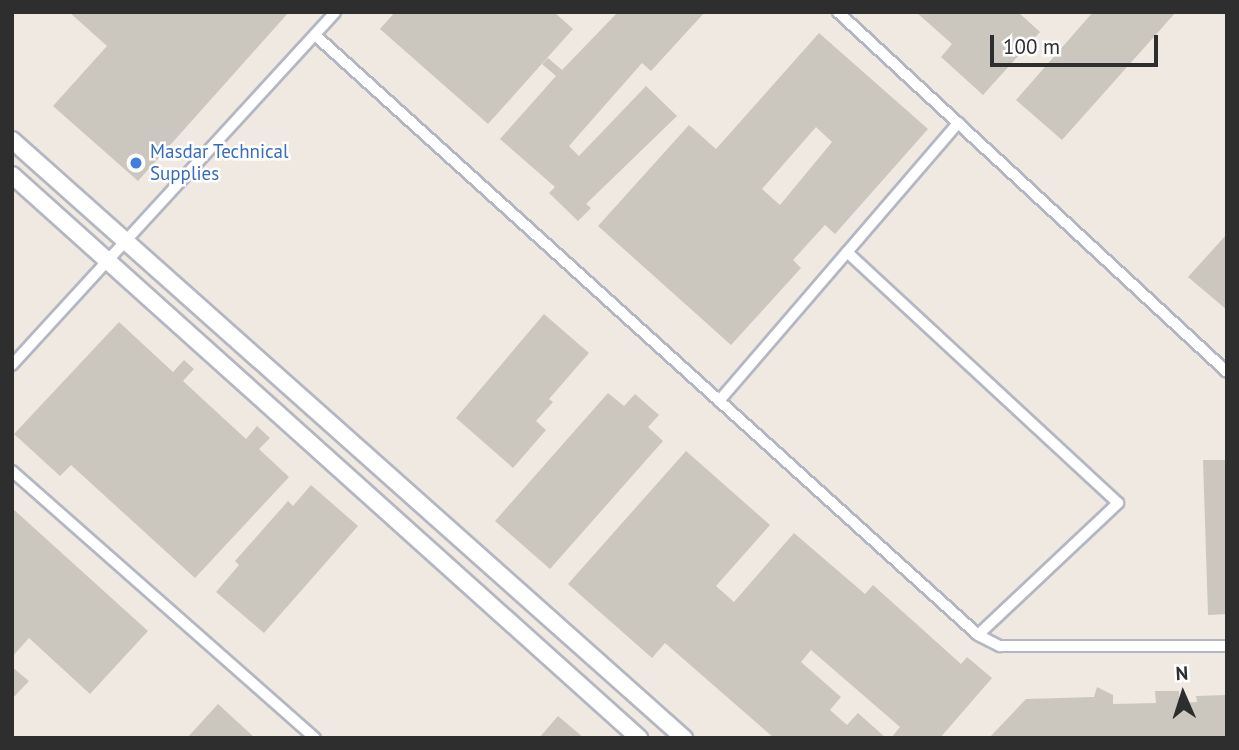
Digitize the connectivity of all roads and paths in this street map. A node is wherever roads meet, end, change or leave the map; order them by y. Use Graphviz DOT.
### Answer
graph roads {
  1 [pos="335,12"];
  2 [pos="838,12"];
  3 [pos="315,35"];
  4 [pos="958,123"];
  5 [pos="12,140"];
  6 [pos="12,176"];
  7 [pos="126,241"];
  8 [pos="847,252"];
  9 [pos="108,261"];
  10 [pos="12,365"];
  11 [pos="1227,372"];
  12 [pos="719,401"];
  13 [pos="12,471"];
  14 [pos="978,635"];
  15 [pos="1227,646"];
  16 [pos="315,738"];
  17 [pos="639,738"];
  18 [pos="684,738"];
  1 -- 3 [label="street"];
  2 -- 4 [label="street"];
  3 -- 7 [label="street"];
  3 -- 12 [label="street"];
  4 -- 8 [label="street"];
  4 -- 11 [label="street"];
  5 -- 7 [label="main road"];
  6 -- 9 [label="main road"];
  7 -- 9 [label="street"];
  7 -- 18 [label="main road"];
  8 -- 12 [label="street"];
  8 -- 14 [label="street"];
  9 -- 10 [label="street"];
  9 -- 17 [label="main road"];
  12 -- 14 [label="street"];
  13 -- 16 [label="street"];
  14 -- 15 [label="street"];
}
